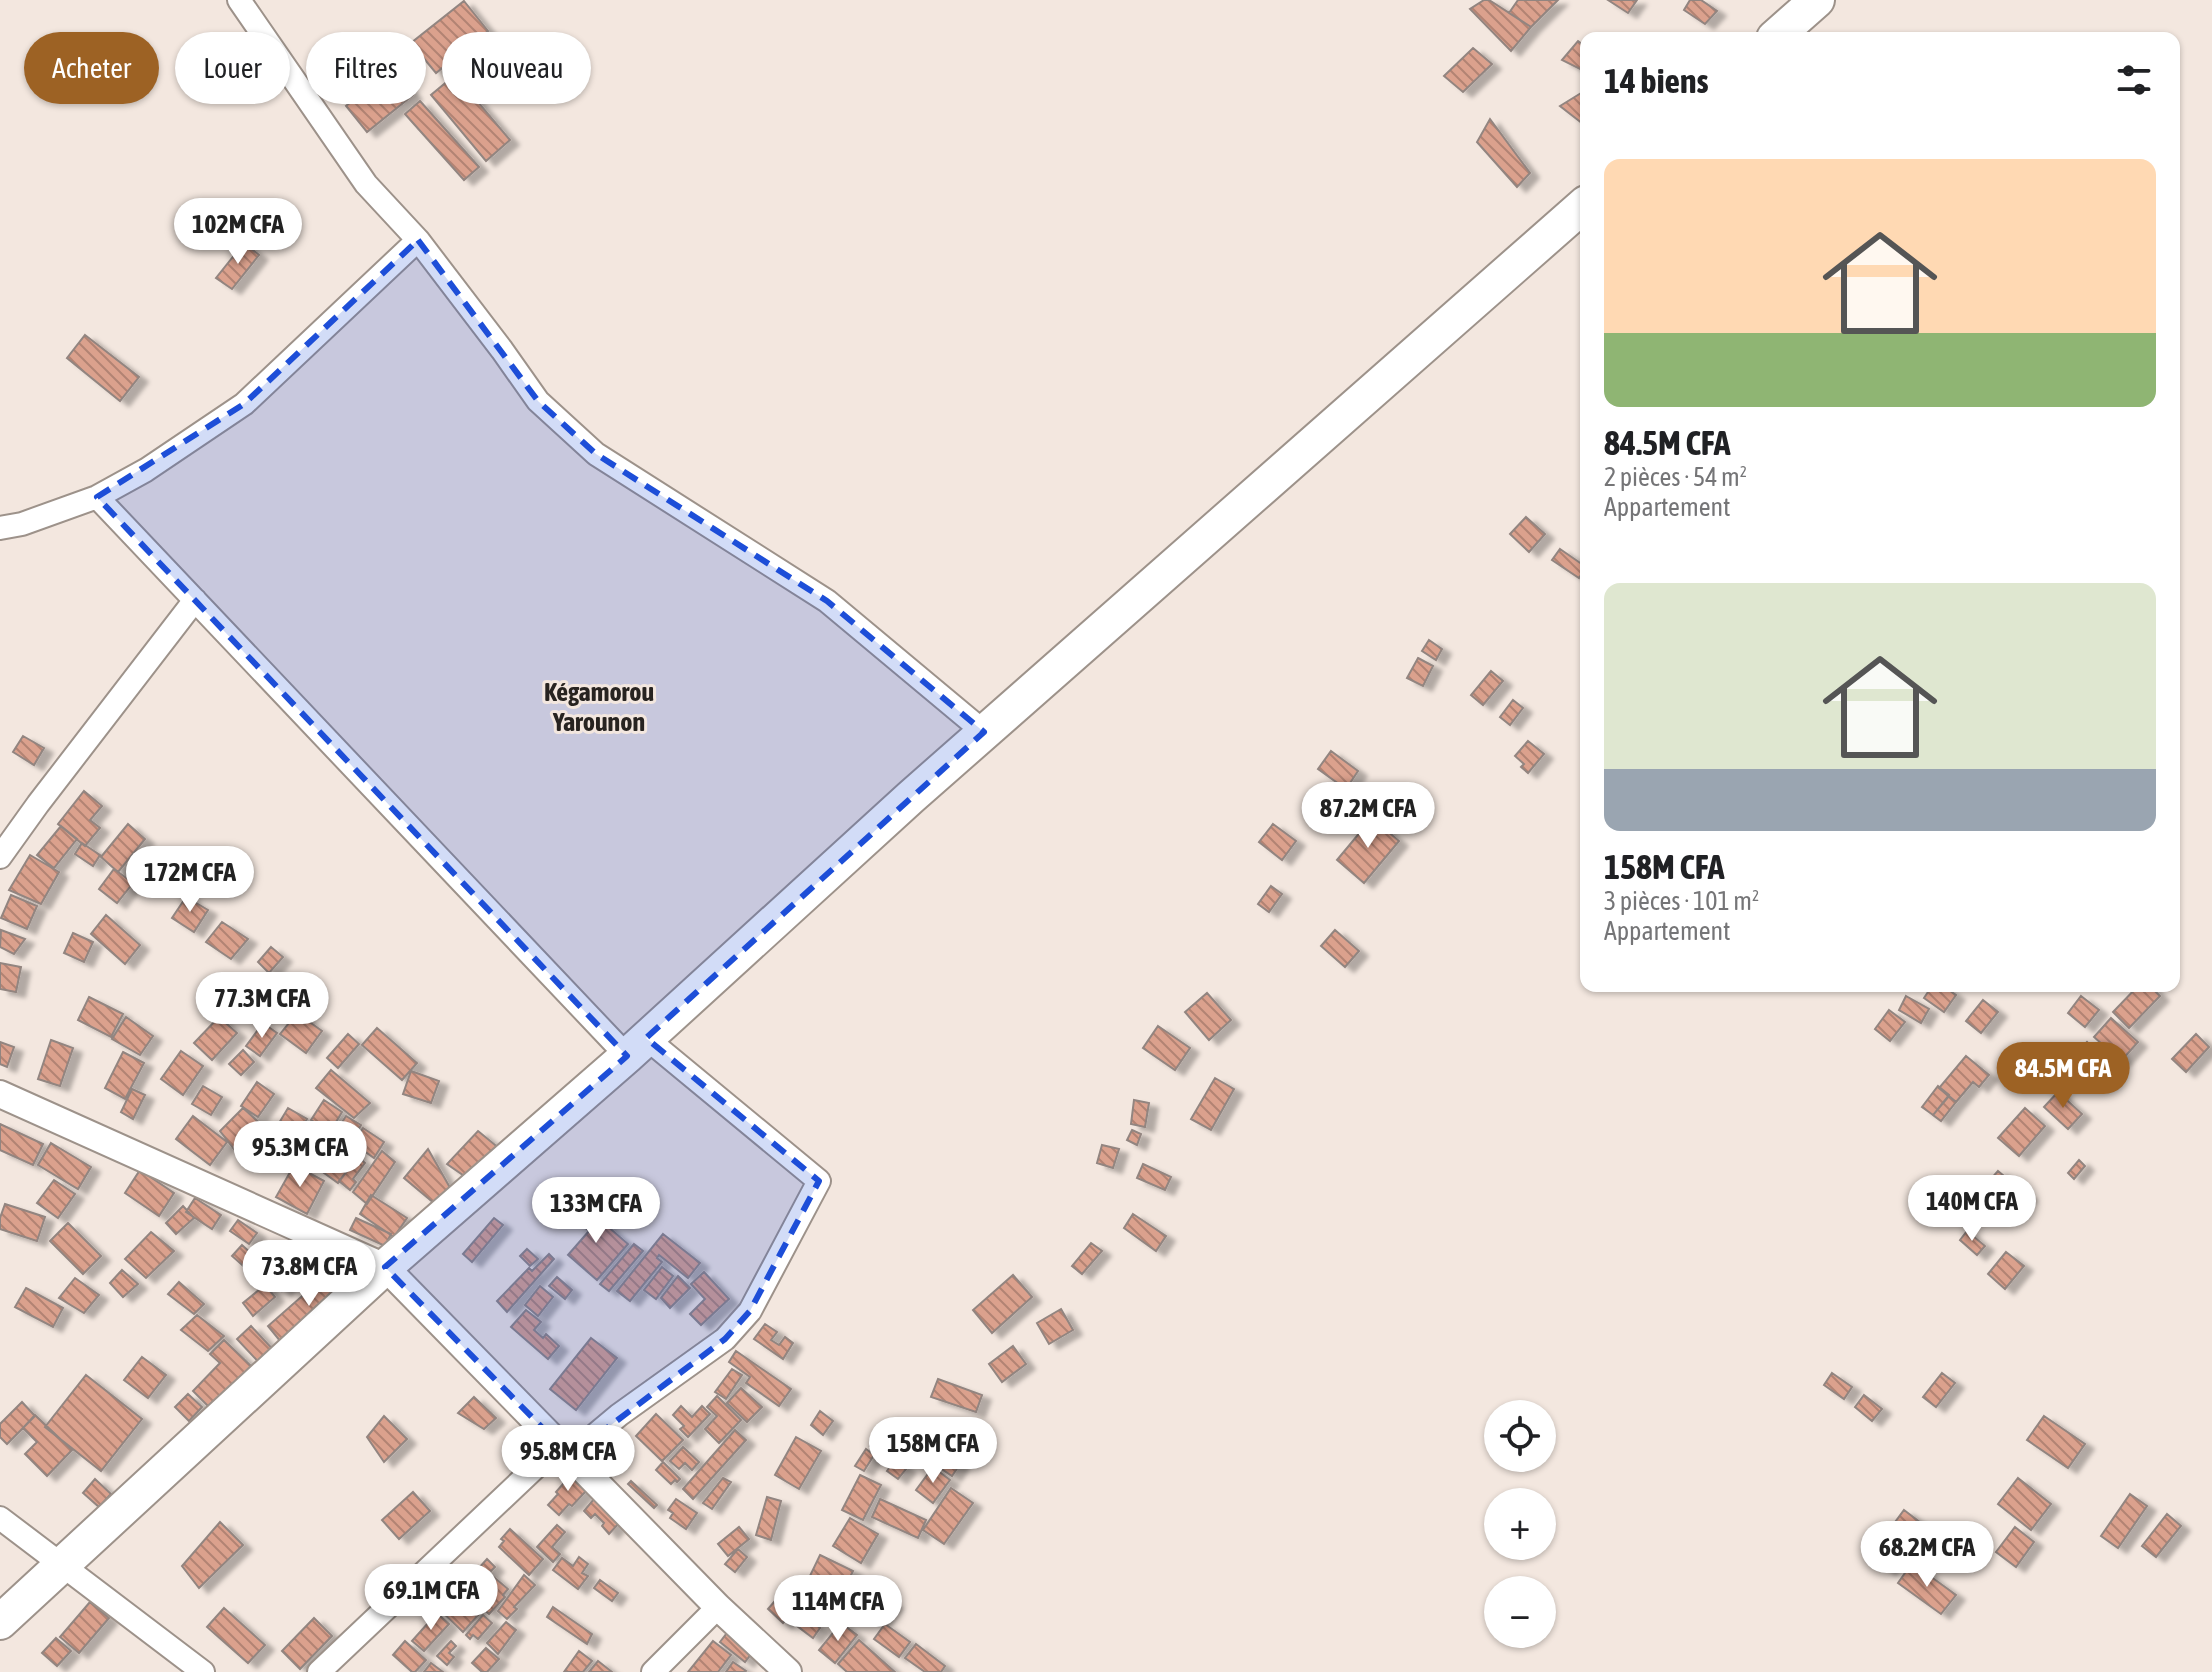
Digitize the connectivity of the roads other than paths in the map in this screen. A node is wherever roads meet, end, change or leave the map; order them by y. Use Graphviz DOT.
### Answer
graph roads {
  1 [pos="239,0"];
  2 [pos="1817,0"];
  3 [pos="1781,32"];
  4 [pos="1580,208"];
  5 [pos="418,240"];
  6 [pos="97,497"];
  7 [pos="0,528"];
  8 [pos="195,600"];
  9 [pos="984,732"];
  10 [pos="0,857"];
  11 [pos="636,1047"];
  12 [pos="0,1094"];
  13 [pos="385,1267"];
  14 [pos="565,1450"];
  15 [pos="0,1518"];
  16 [pos="60,1564"];
  17 [pos="718,1607"];
  18 [pos="0,1622"];
  19 [pos="203,1672"];
  20 [pos="319,1672"];
  21 [pos="653,1672"];
  22 [pos="788,1672"];
  1 -- 5 [label="street"];
  2 -- 3 [label="main road"];
  4 -- 9 [label="main road"];
  5 -- 6 [label="street"];
  5 -- 9 [label="street"];
  6 -- 7 [label="street"];
  6 -- 8 [label="street"];
  8 -- 10 [label="street"];
  8 -- 11 [label="street"];
  9 -- 11 [label="main road"];
  11 -- 13 [label="main road"];
  11 -- 14 [label="street"];
  12 -- 13 [label="street"];
  13 -- 14 [label="street"];
  13 -- 16 [label="main road"];
  14 -- 17 [label="street"];
  14 -- 20 [label="street"];
  15 -- 16 [label="street"];
  16 -- 18 [label="main road"];
  16 -- 19 [label="street"];
  17 -- 21 [label="street"];
  17 -- 22 [label="street"];
}
